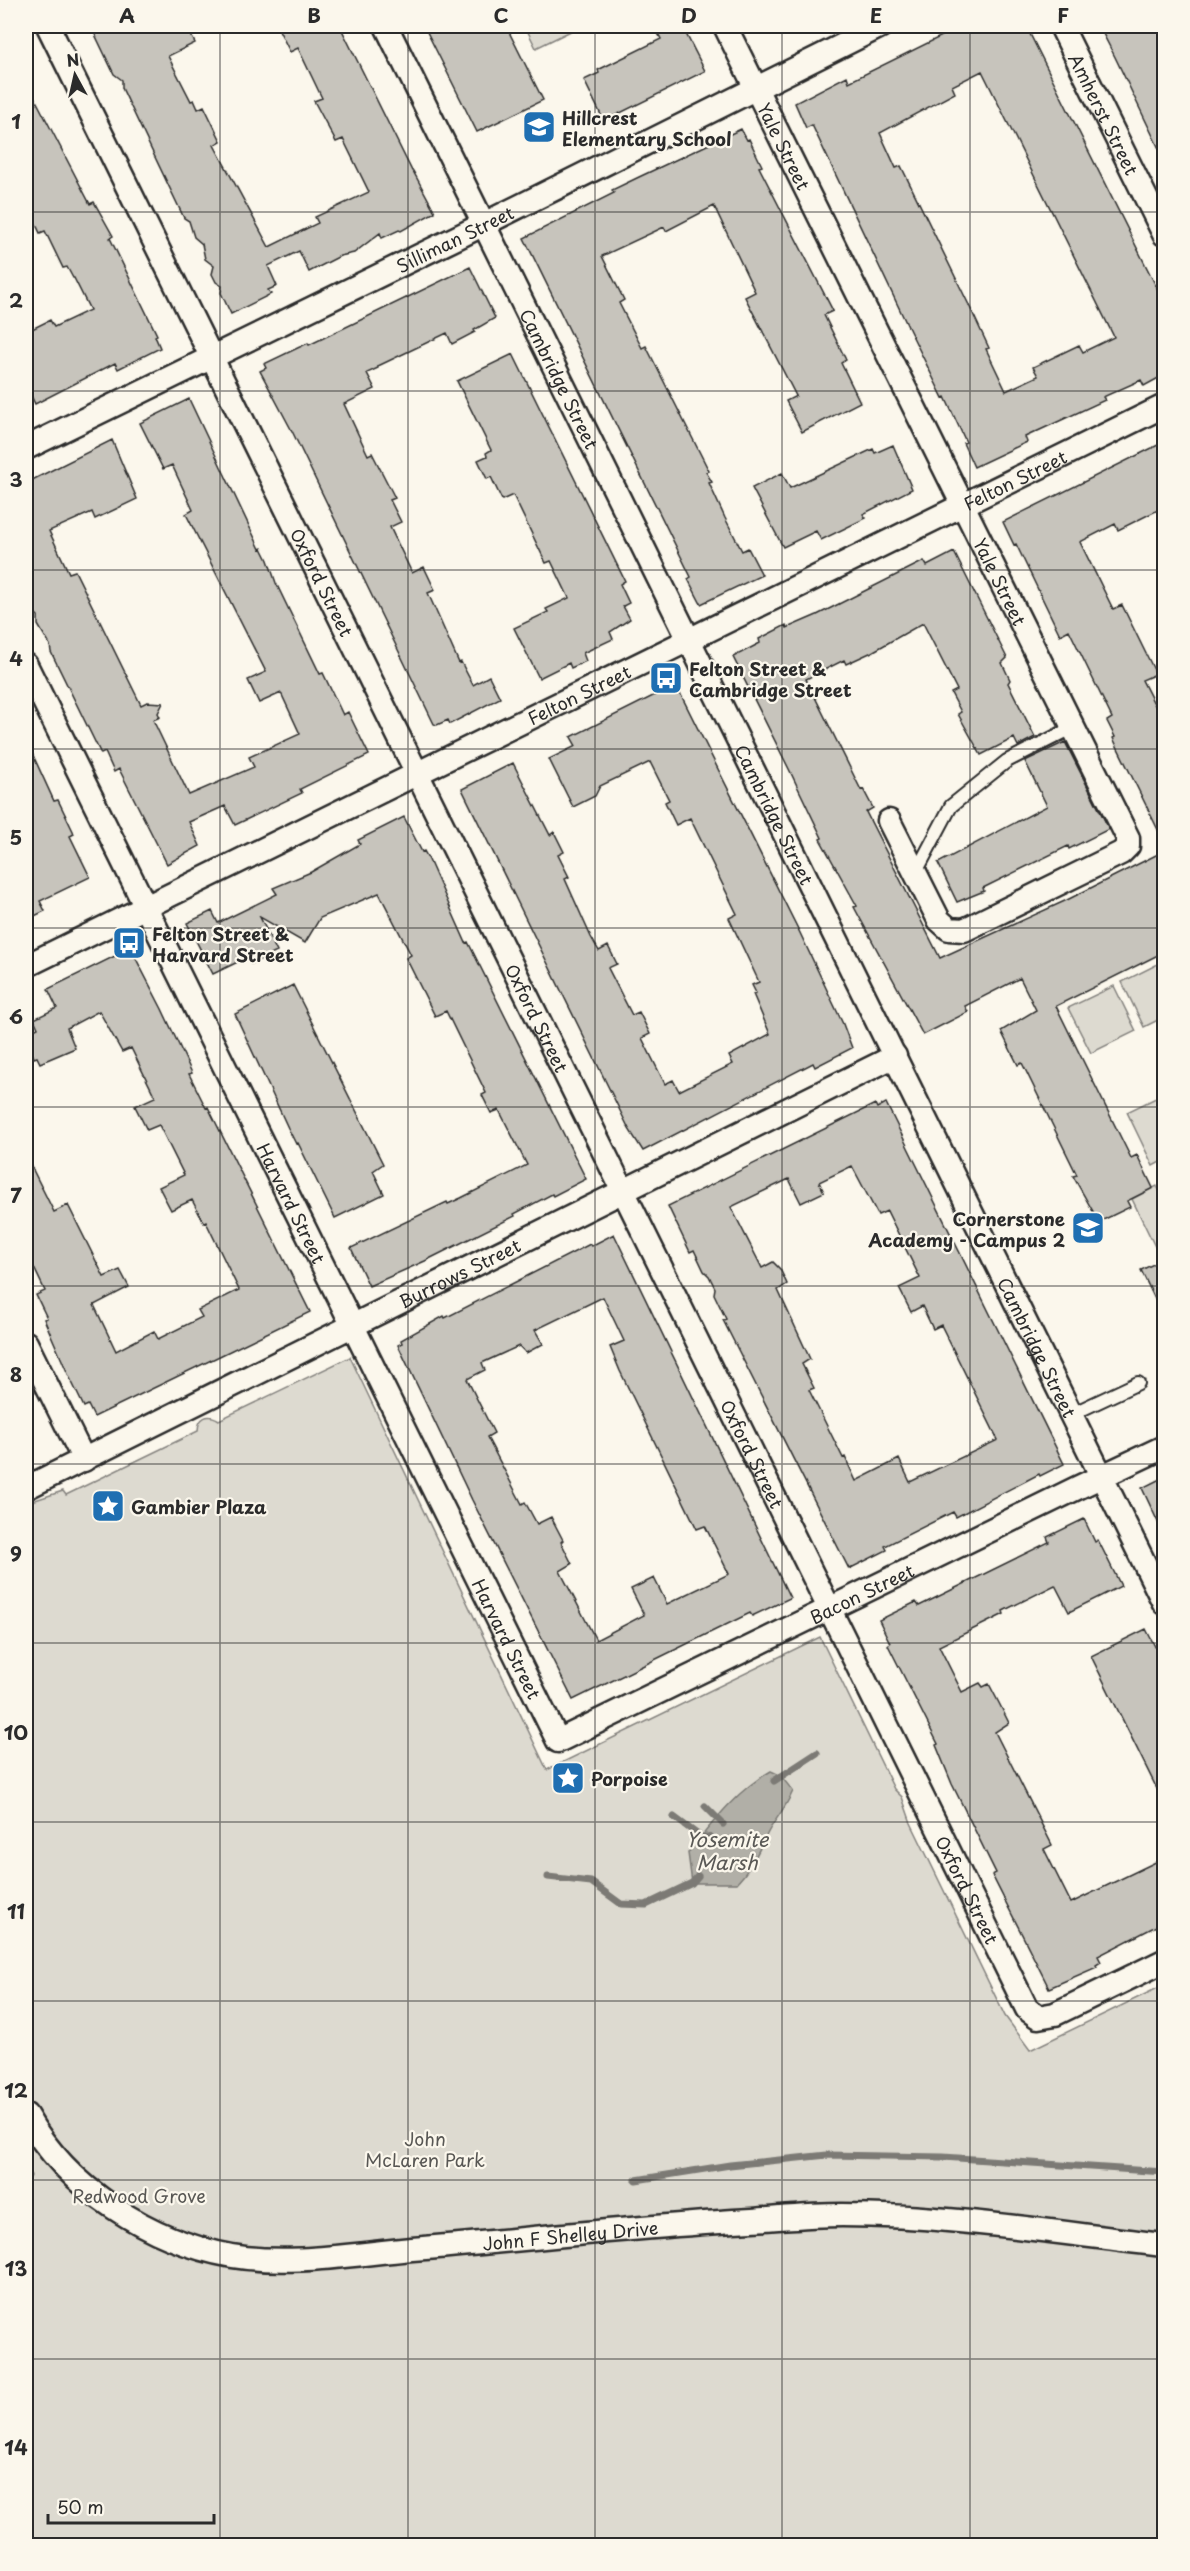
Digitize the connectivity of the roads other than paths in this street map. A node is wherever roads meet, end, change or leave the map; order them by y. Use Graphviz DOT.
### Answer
graph roads {
  1 [pos="48,26"];
  2 [pos="386,26"];
  3 [pos="725,26"];
  4 [pos="881,26"];
  5 [pos="1061,26"];
  6 [pos="756,88"];
  7 [pos="484,224"];
  8 [pos="1164,234"];
  9 [pos="212,356"];
  10 [pos="1164,406"];
  11 [pos="26,448"];
  12 [pos="963,504"];
  13 [pos="689,639"];
  14 [pos="26,665"];
  15 [pos="1072,728"];
  16 [pos="419,773"];
  17 [pos="889,821"];
  18 [pos="915,874"];
  19 [pos="144,908"];
  20 [pos="26,966"];
  21 [pos="895,1056"];
  22 [pos="624,1190"];
  23 [pos="352,1326"];
  24 [pos="26,1343"];
  25 [pos="1138,1383"];
  26 [pos="1072,1414"];
  27 [pos="1164,1447"];
  28 [pos="84,1460"];
  29 [pos="1102,1477"];
  30 [pos="26,1488"];
  31 [pos="1164,1603"];
  32 [pos="830,1608"];
  33 [pos="558,1741"];
  34 [pos="1164,1961"];
  35 [pos="26,2115"];
  36 [pos="1164,2245"];
  1 -- 9 [label="street, Oxford Street"];
  2 -- 7 [label="street, Cambridge Street"];
  3 -- 6 [label="street, Yale Street"];
  4 -- 6 [label="street, Silliman Street"];
  5 -- 8 [label="street, Amherst Street"];
  6 -- 7 [label="street, Silliman Street"];
  6 -- 12 [label="street, Yale Street"];
  7 -- 9 [label="street, Silliman Street"];
  7 -- 13 [label="street, Cambridge Street"];
  9 -- 11 [label="street, Silliman Street"];
  9 -- 16 [label="street, Oxford Street"];
  10 -- 12 [label="street, Felton Street"];
  12 -- 13 [label="street, Felton Street"];
  12 -- 15 [label="street, Yale Street"];
  13 -- 16 [label="street, Felton Street"];
  13 -- 21 [label="street, Cambridge Street"];
  14 -- 19 [label="street, Harvard Street"];
  15 -- 18 [label="lane"];
  15 -- 18 [label="street, Yale Street"];
  16 -- 19 [label="street, Felton Street"];
  16 -- 22 [label="street, Oxford Street"];
  17 -- 18 [label="street, Yale Street"];
  19 -- 20 [label="street, Felton Street"];
  19 -- 23 [label="street, Harvard Street"];
  21 -- 22 [label="street, Burrows Street"];
  21 -- 26 [label="street, Cambridge Street"];
  22 -- 23 [label="street, Burrows Street"];
  22 -- 32 [label="street, Oxford Street"];
  23 -- 28 [label="street, Burrows Street"];
  23 -- 33 [label="street, Harvard Street"];
  24 -- 28 [label="street"];
  25 -- 26 [label="lane"];
  26 -- 29 [label="street, Cambridge Street"];
  27 -- 29 [label="street, Bacon Street"];
  28 -- 30 [label="street, Burrows Street"];
  29 -- 31 [label="street, Cambridge Street"];
  29 -- 32 [label="street, Bacon Street"];
  32 -- 33 [label="street, Bacon Street"];
  32 -- 34 [label="street, Oxford Street"];
  35 -- 36 [label="street, John F Shelley Drive"];
}
